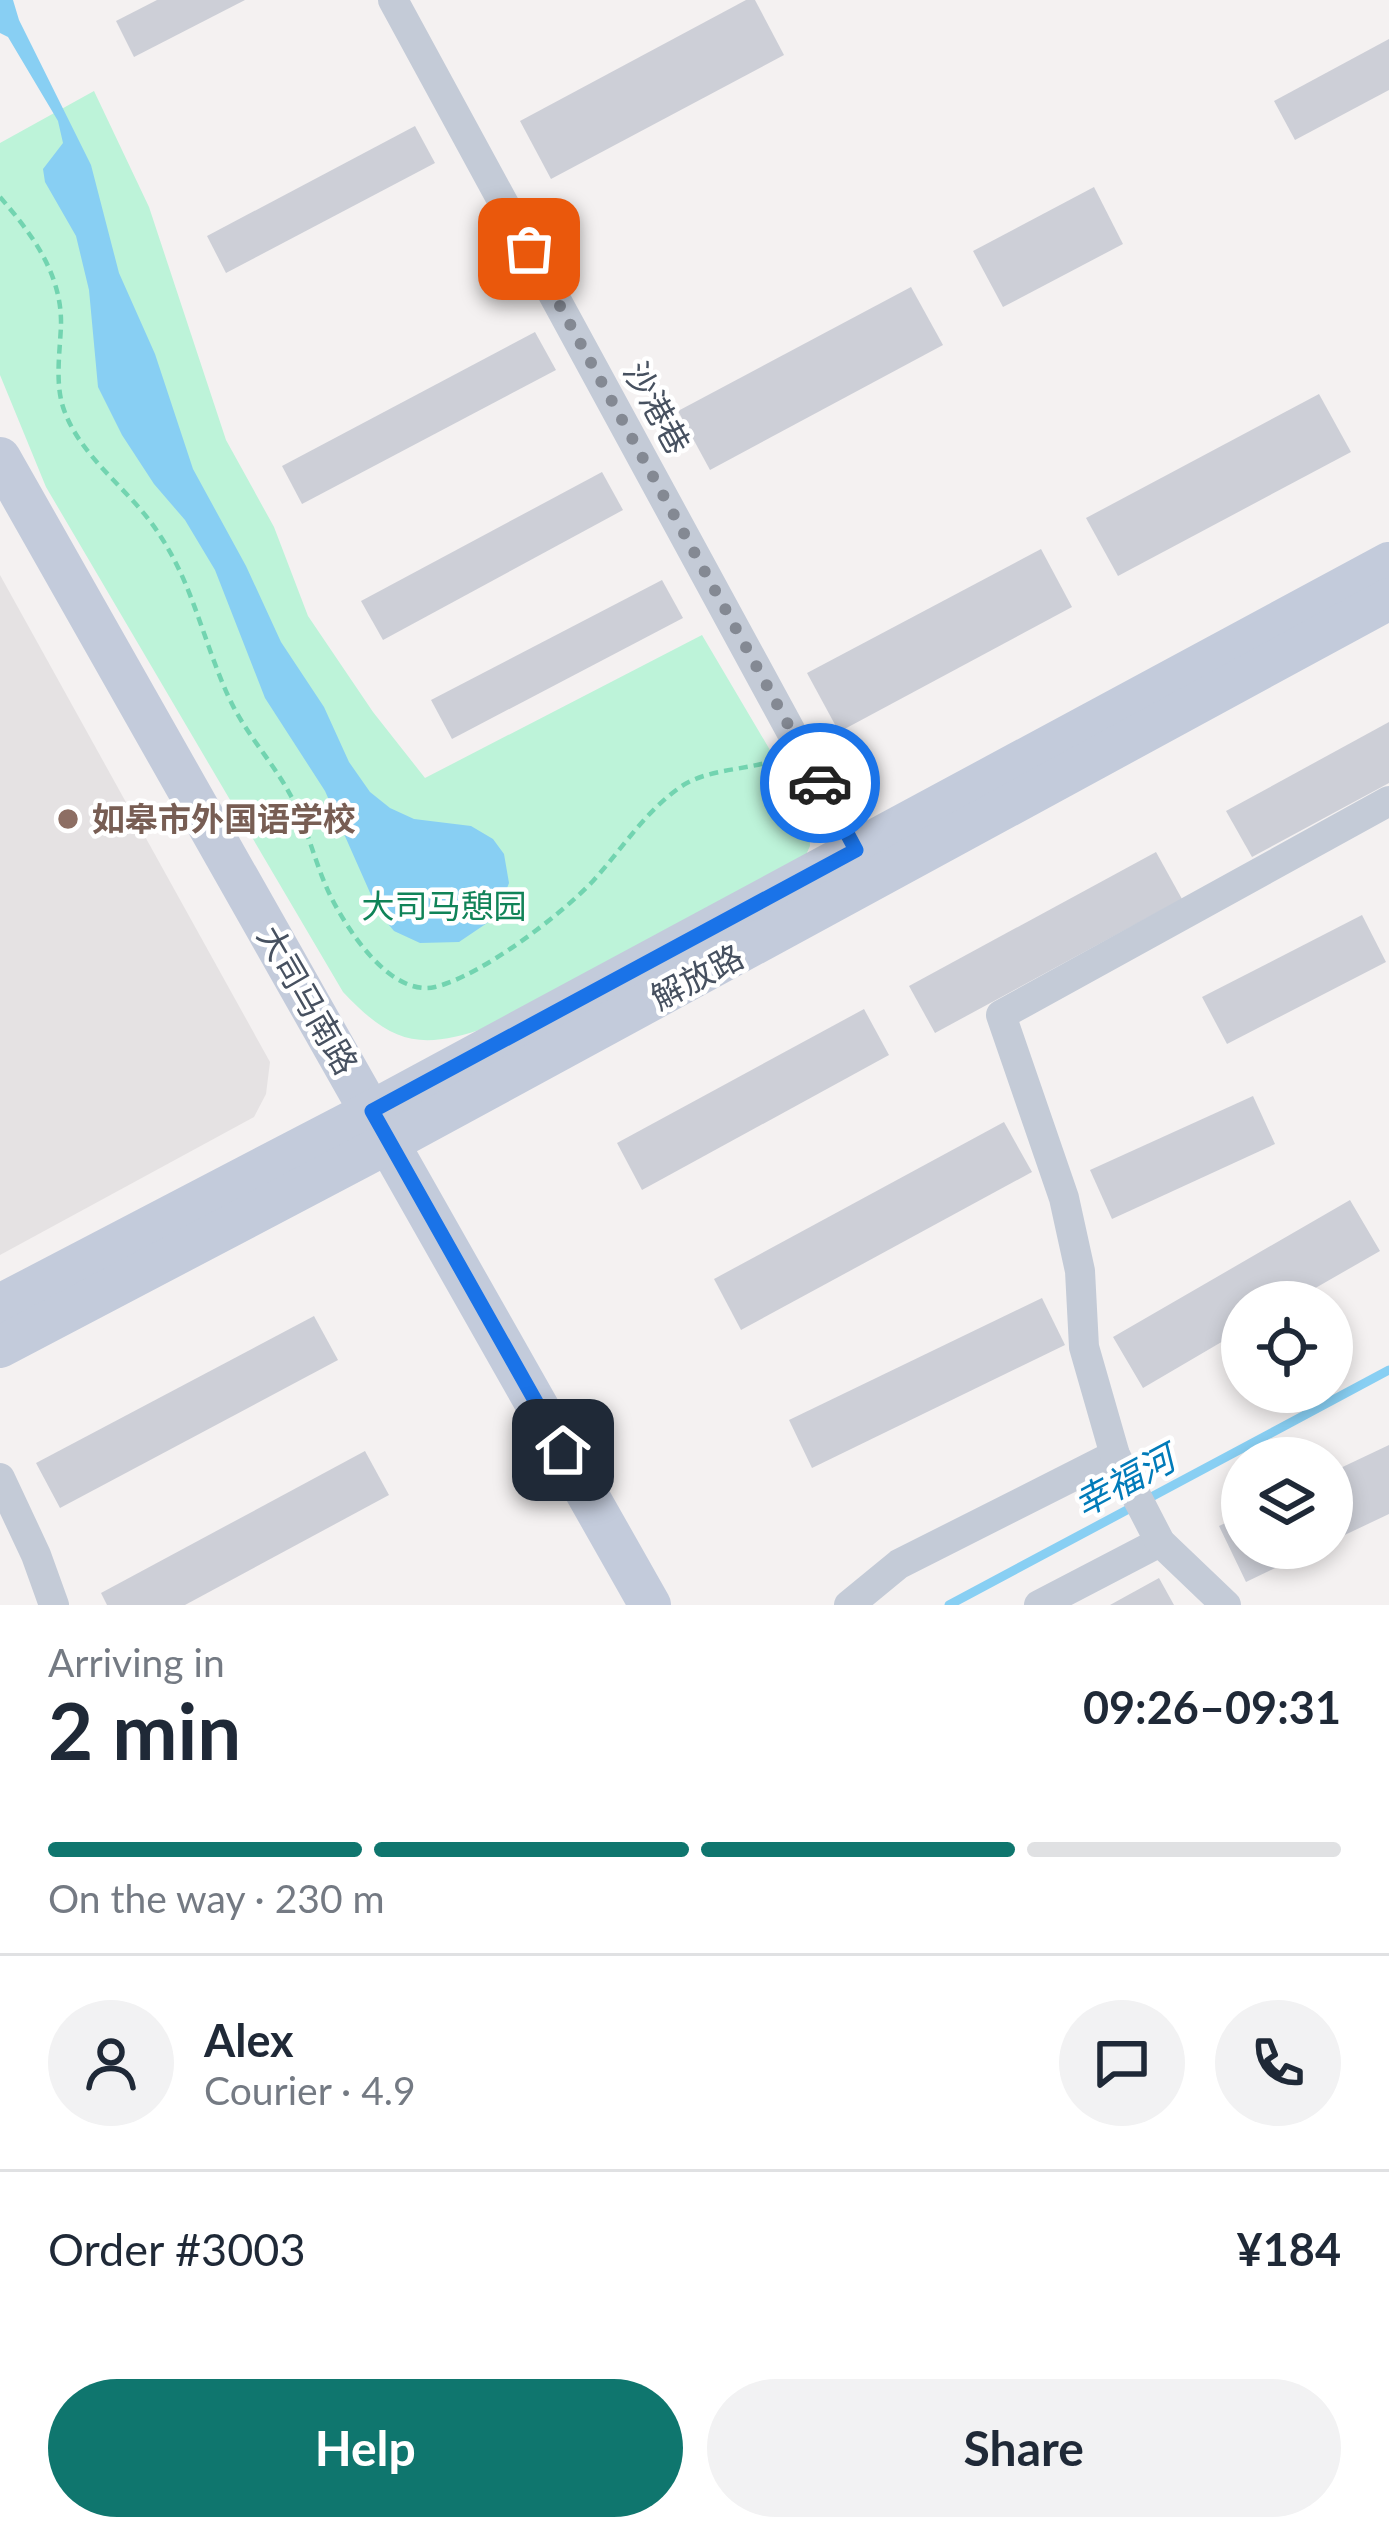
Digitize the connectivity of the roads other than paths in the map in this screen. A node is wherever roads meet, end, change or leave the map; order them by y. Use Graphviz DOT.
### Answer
graph roads {
  1 [pos="393,0"];
  2 [pos="0,458"];
  3 [pos="1389,563"];
  4 [pos="1389,599"];
  5 [pos="1389,801"];
  6 [pos="856,850"];
  7 [pos="381,1126"];
  8 [pos="0,1305"];
  9 [pos="0,1347"];
  10 [pos="1122,1469"];
  11 [pos="0,1478"];
  12 [pos="1154,1530"];
  13 [pos="54,1605"];
  14 [pos="650,1605"];
  15 [pos="848,1605"];
  16 [pos="1039,1605"];
  17 [pos="1226,1605"];
  1 -- 6 [label="street, 沙港巷"];
  2 -- 7 [label="street, 大司马南路"];
  3 -- 6 [label="street, 解放路"];
  4 -- 7 [label="street, 解放路"];
  5 -- 10 [label="street"];
  6 -- 7 [label="street, 解放路"];
  7 -- 8 [label="street, 解放路"];
  7 -- 9 [label="street, 解放路"];
  7 -- 14 [label="street, 大司马南路"];
  10 -- 12 [label="street"];
  10 -- 15 [label="street"];
  11 -- 13 [label="street"];
  12 -- 16 [label="street"];
  12 -- 17 [label="street"];
}
